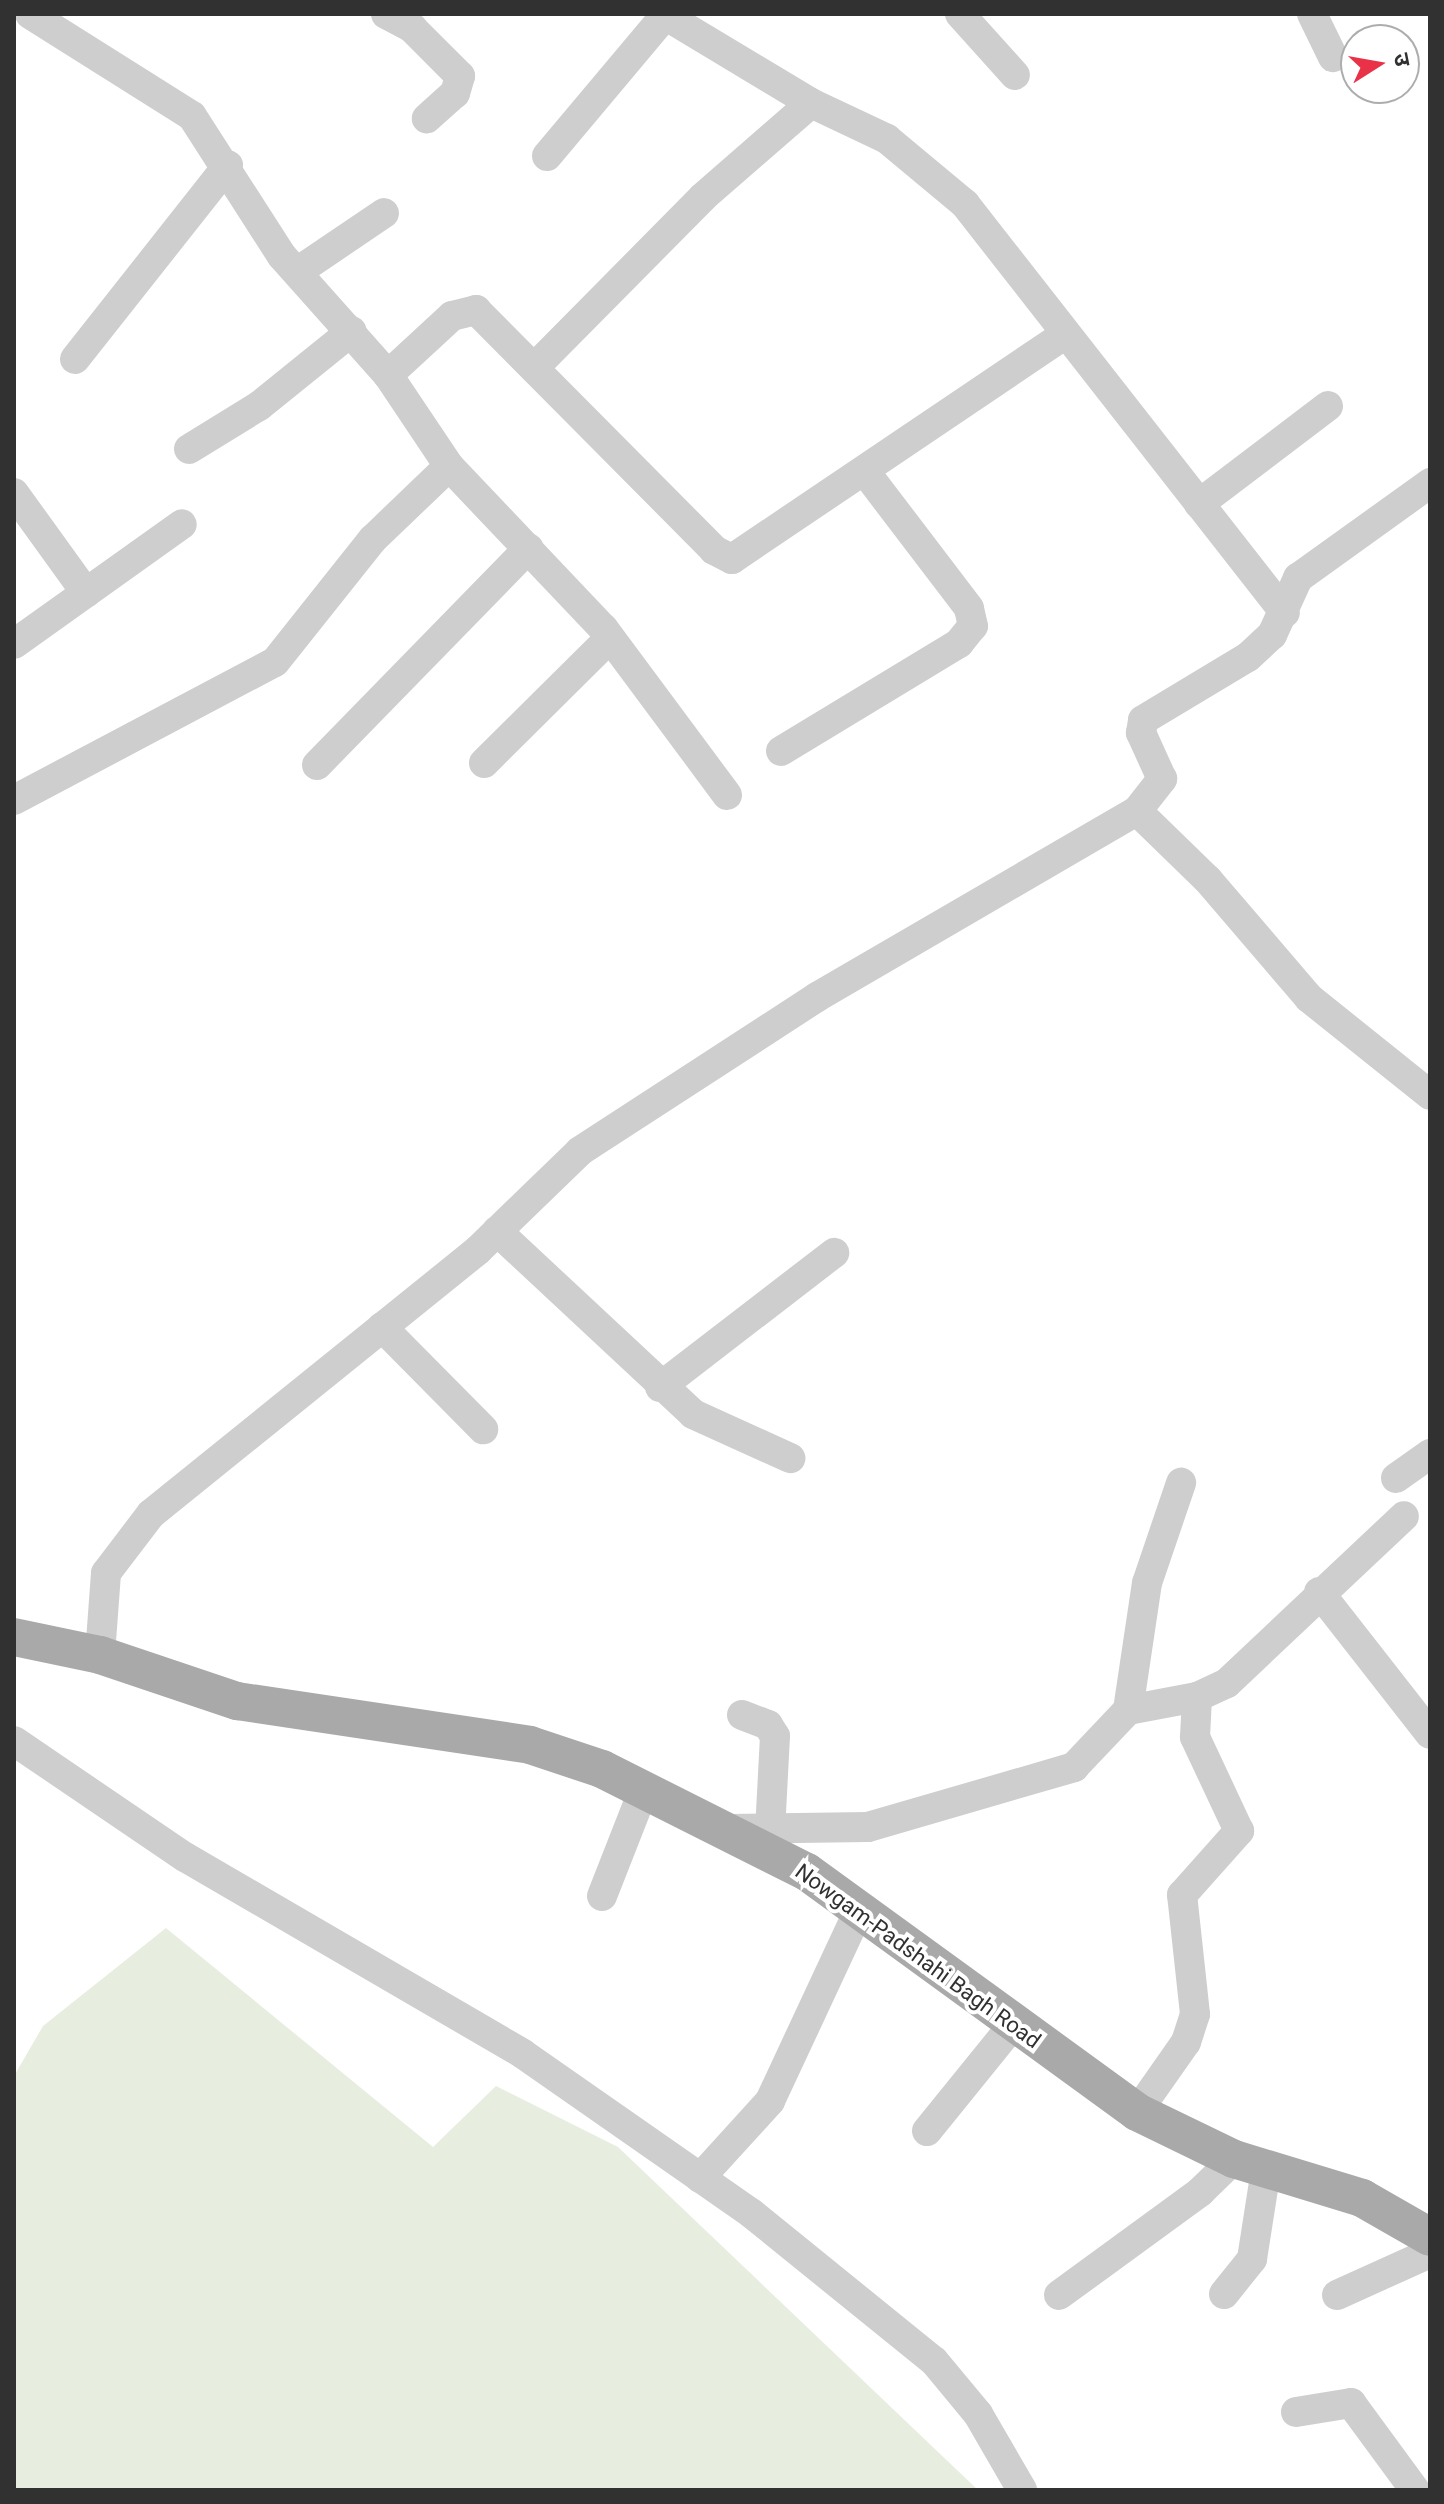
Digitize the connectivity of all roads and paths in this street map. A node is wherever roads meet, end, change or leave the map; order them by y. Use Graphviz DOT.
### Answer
graph roads {
  1 [pos="21,14"];
  2 [pos="30,14"];
  3 [pos="386,14"];
  4 [pos="665,14"];
  5 [pos="960,14"];
  6 [pos="1312,14"];
  7 [pos="14,30"];
  8 [pos="1333,57"];
  9 [pos="1015,75"];
  10 [pos="811,103"];
  11 [pos="427,118"];
  12 [pos="547,156"];
  13 [pos="228,165"];
  14 [pos="384,213"];
  15 [pos="297,272"];
  16 [pos="352,331"];
  17 [pos="1064,335"];
  18 [pos="75,359"];
  19 [pos="534,368"];
  20 [pos="388,375"];
  21 [pos="1328,406"];
  22 [pos="189,449"];
  23 [pos="449,466"];
  24 [pos="866,473"];
  25 [pos="1430,483"];
  26 [pos="14,493"];
  27 [pos="1199,504"];
  28 [pos="182,524"];
  29 [pos="529,548"];
  30 [pos="86,593"];
  31 [pos="1285,613"];
  32 [pos="610,638"];
  33 [pos="14,644"];
  34 [pos="781,751"];
  35 [pos="484,763"];
  36 [pos="317,765"];
  37 [pos="727,795"];
  38 [pos="14,800"];
  39 [pos="1137,811"];
  40 [pos="1430,1095"];
  41 [pos="497,1231"];
  42 [pos="834,1253"];
  43 [pos="382,1327"];
  44 [pos="660,1387"];
  45 [pos="483,1429"];
  46 [pos="1430,1454"];
  47 [pos="790,1458"];
  48 [pos="1396,1478"];
  49 [pos="1181,1483"];
  50 [pos="1404,1516"];
  51 [pos="1319,1592"];
  52 [pos="14,1637"];
  53 [pos="100,1655"];
  54 [pos="1197,1697"];
  55 [pos="1128,1710"];
  56 [pos="742,1715"];
  57 [pos="1430,1734"];
  58 [pos="14,1741"];
  59 [pos="644,1789"];
  60 [pos="730,1829"];
  61 [pos="770,1831"];
  62 [pos="602,1896"];
  63 [pos="858,1912"];
  64 [pos="1012,2026"];
  65 [pos="1137,2112"];
  66 [pos="927,2131"];
  67 [pos="1250,2164"];
  68 [pos="700,2178"];
  69 [pos="1430,2237"];
  70 [pos="1430,2253"];
  71 [pos="1224,2294"];
  72 [pos="1059,2295"];
  73 [pos="1337,2295"];
  74 [pos="1296,2412"];
  75 [pos="1416,2486"];
  76 [pos="1022,2490"];
  1 -- 7 [label="street"];
  2 -- 13 [label="street"];
  3 -- 11 [label="street"];
  4 -- 10 [label="street"];
  4 -- 12 [label="street"];
  5 -- 9 [label="street"];
  6 -- 8 [label="street"];
  10 -- 17 [label="street"];
  10 -- 19 [label="street"];
  13 -- 15 [label="street"];
  13 -- 18 [label="street"];
  14 -- 15 [label="street"];
  15 -- 16 [label="street"];
  16 -- 20 [label="street"];
  16 -- 22 [label="street"];
  17 -- 24 [label="street"];
  17 -- 27 [label="street"];
  19 -- 20 [label="street"];
  19 -- 24 [label="street"];
  20 -- 23 [label="street"];
  21 -- 27 [label="street"];
  23 -- 29 [label="street"];
  23 -- 38 [label="street"];
  24 -- 34 [label="street"];
  25 -- 31 [label="street"];
  26 -- 30 [label="street"];
  27 -- 31 [label="street"];
  28 -- 30 [label="street"];
  29 -- 32 [label="street"];
  29 -- 36 [label="street"];
  30 -- 33 [label="street"];
  31 -- 39 [label="street"];
  32 -- 35 [label="street"];
  32 -- 37 [label="street"];
  39 -- 40 [label="street"];
  39 -- 41 [label="street"];
  41 -- 43 [label="street"];
  41 -- 44 [label="street"];
  42 -- 44 [label="street"];
  43 -- 45 [label="street"];
  43 -- 53 [label="street"];
  44 -- 47 [label="street"];
  46 -- 48 [label="street"];
  49 -- 55 [label="street"];
  50 -- 51 [label="street"];
  51 -- 54 [label="street"];
  51 -- 57 [label="street"];
  52 -- 53 [label="main road, Nowgam-Padshahi Bagh Road"];
  53 -- 59 [label="main road, Nowgam-Padshahi Bagh Road"];
  54 -- 55 [label="street"];
  54 -- 65 [label="street"];
  55 -- 61 [label="street"];
  56 -- 61 [label="street"];
  58 -- 68 [label="street"];
  59 -- 60 [label="main road, Nowgam-Padshahi Bagh Road"];
  59 -- 62 [label="street"];
  60 -- 61 [label="street"];
  60 -- 63 [label="main road, Nowgam-Padshahi Bagh Road"];
  63 -- 64 [label="main road, Nowgam-Padshahi Bagh Road"];
  63 -- 68 [label="street"];
  64 -- 65 [label="main road, Nowgam-Padshahi Bagh Road"];
  64 -- 66 [label="street"];
  65 -- 67 [label="main road, Nowgam-Padshahi Bagh Road"];
  67 -- 69 [label="main road, Nowgam-Padshahi Bagh Road"];
  67 -- 71 [label="street"];
  67 -- 72 [label="street"];
  68 -- 76 [label="street"];
  70 -- 73 [label="street"];
  74 -- 75 [label="street"];
}
